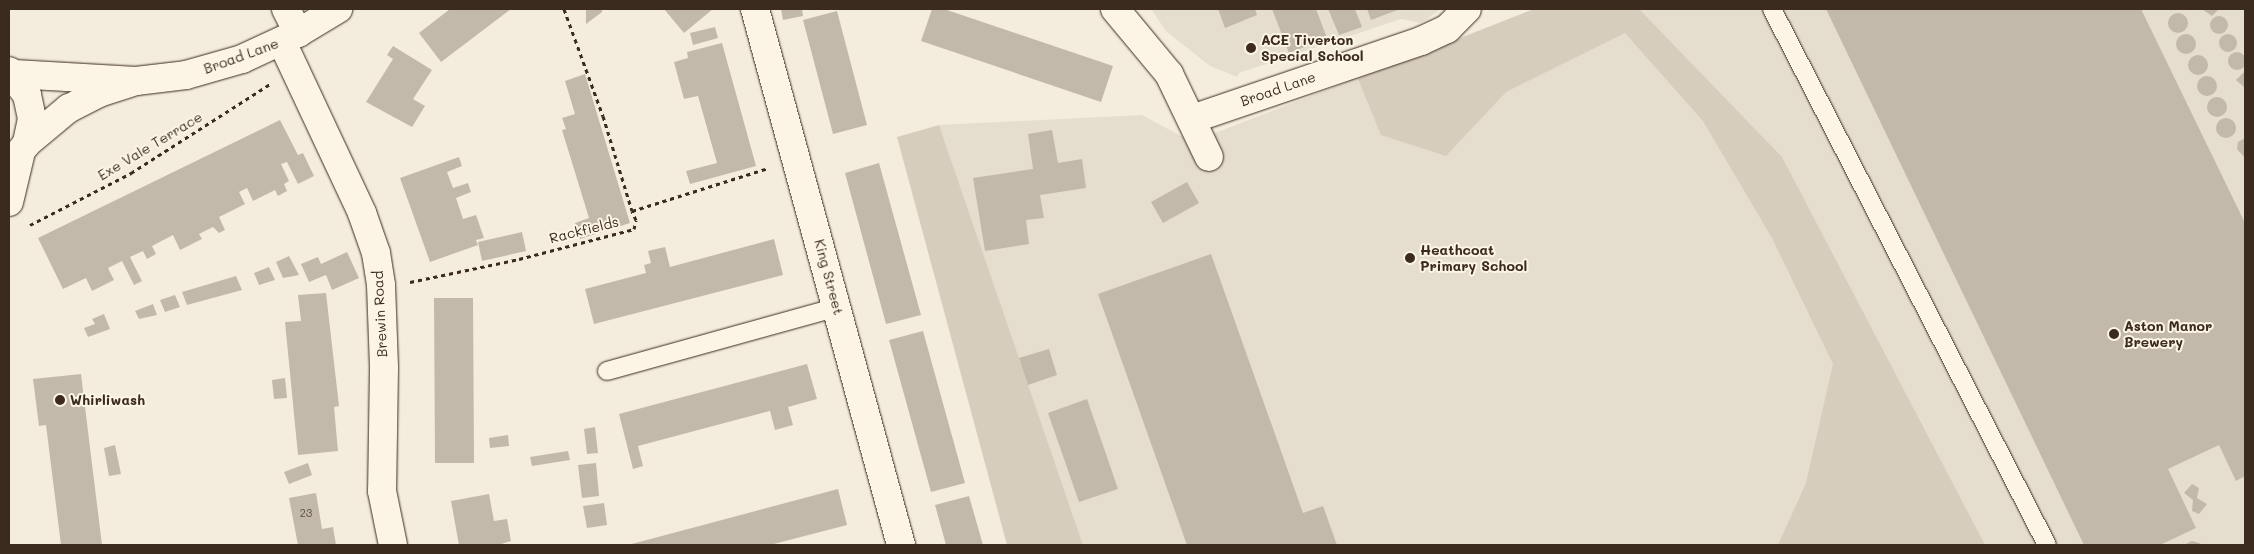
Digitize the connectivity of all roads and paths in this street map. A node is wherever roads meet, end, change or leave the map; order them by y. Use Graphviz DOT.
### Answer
graph roads {
  1 [pos="286,9"];
  2 [pos="338,9"];
  3 [pos="564,9"];
  4 [pos="755,9"];
  5 [pos="1114,9"];
  6 [pos="1467,9"];
  7 [pos="1772,9"];
  8 [pos="290,37"];
  9 [pos="296,67"];
  10 [pos="11,73"];
  11 [pos="136,81"];
  12 [pos="1192,119"];
  13 [pos="19,155"];
  14 [pos="1209,156"];
  15 [pos="797,159"];
  16 [pos="632,211"];
  17 [pos="16,213"];
  18 [pos="381,285"];
  19 [pos="837,307"];
  20 [pos="607,371"];
  21 [pos="393,545"];
  22 [pos="901,545"];
  23 [pos="2047,545"];
  1 -- 8 [label="street, Brewin Road"];
  2 -- 8 [label="street, Broad Lane"];
  3 -- 16 [label="path"];
  4 -- 15 [label="street, King Street"];
  5 -- 12 [label="street"];
  6 -- 12 [label="street, Broad Lane"];
  7 -- 23 [label="lane"];
  8 -- 9 [label="street, Brewin Road"];
  8 -- 11 [label="street, Broad Lane"];
  9 -- 17 [label="path, Exe Vale Terrace"];
  9 -- 18 [label="street, Brewin Road"];
  10 -- 11 [label="street, Broad Lane"];
  10 -- 13 [label="street"];
  11 -- 13 [label="street, Broad Lane"];
  12 -- 14 [label="street"];
  13 -- 17 [label="street"];
  15 -- 16 [label="path, Rackfields"];
  15 -- 19 [label="street, King Street"];
  16 -- 18 [label="path, Rackfields"];
  18 -- 21 [label="street, Brewin Road"];
  19 -- 20 [label="lane"];
  19 -- 22 [label="street, King Street"];
}
